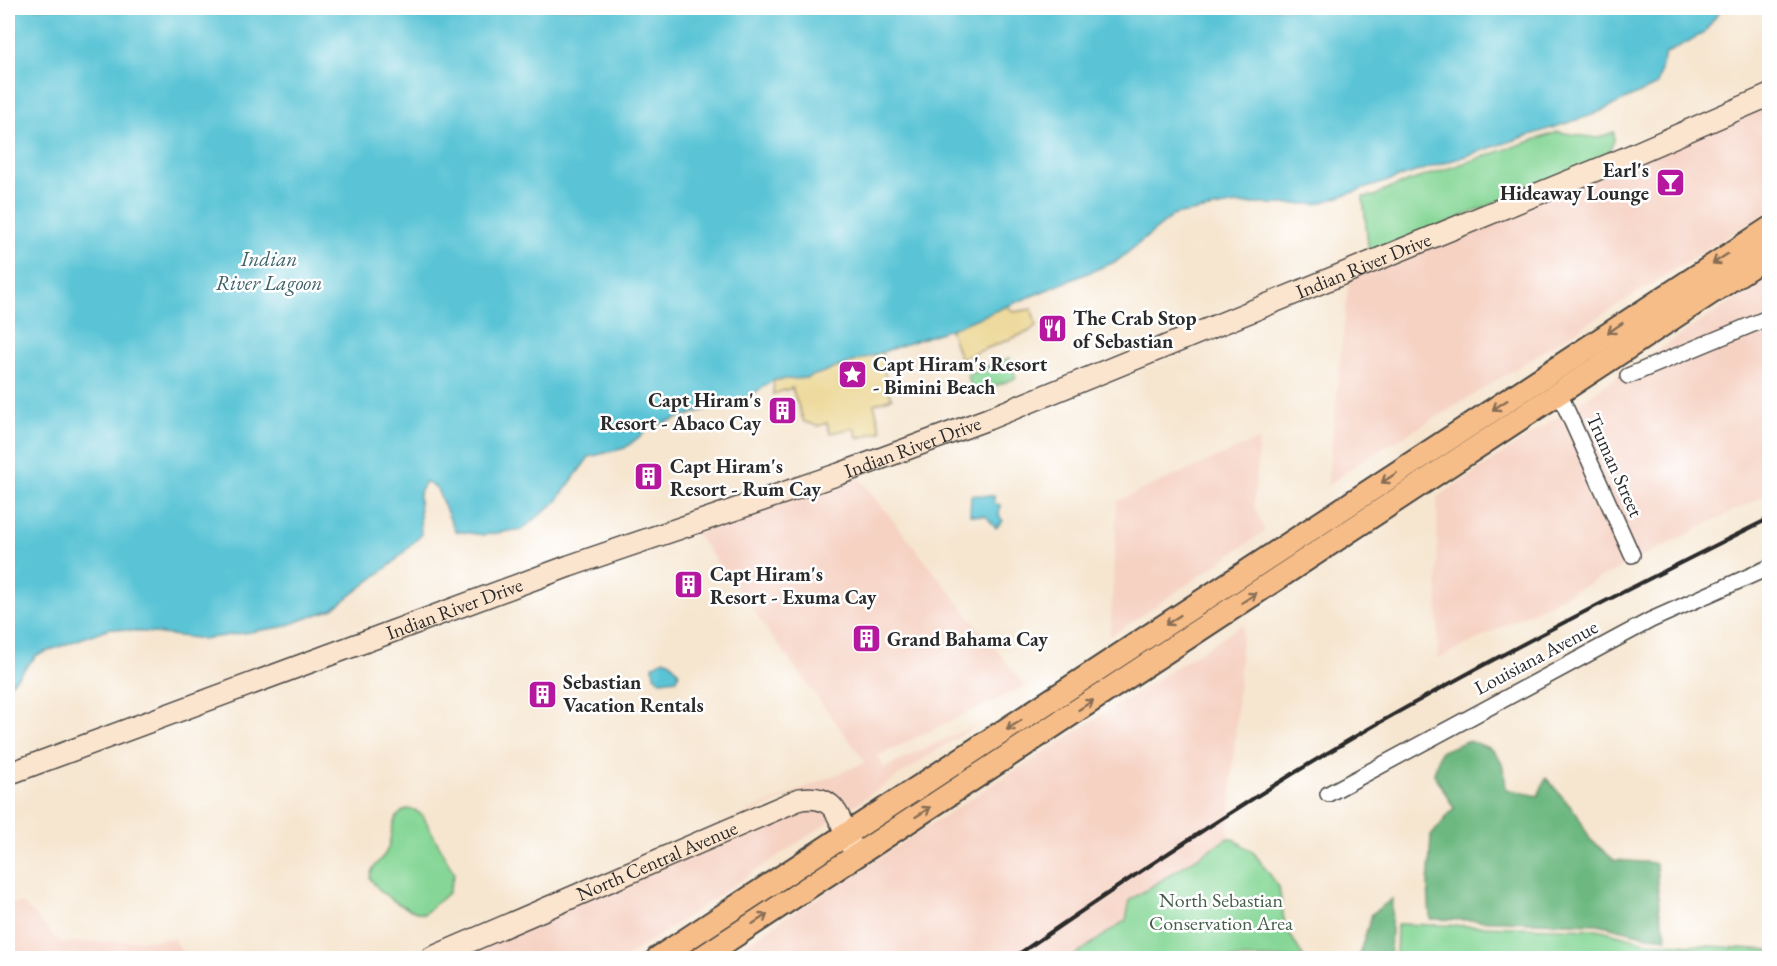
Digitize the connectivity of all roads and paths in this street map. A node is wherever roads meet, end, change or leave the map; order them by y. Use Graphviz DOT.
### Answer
graph roads {
  1 [pos="1770,95"];
  2 [pos="1770,228"];
  3 [pos="1770,254"];
  4 [pos="1770,317"];
  5 [pos="1584,349"];
  6 [pos="1628,376"];
  7 [pos="1539,378"];
  8 [pos="1559,393"];
  9 [pos="1520,418"];
  10 [pos="1632,555"];
  11 [pos="1770,567"];
  12 [pos="8,774"];
  13 [pos="1328,794"];
  14 [pos="846,836"];
  15 [pos="856,856"];
  16 [pos="431,958"];
  17 [pos="658,958"];
  18 [pos="701,958"];
  1 -- 12 [label="street, Indian River Drive"];
  2 -- 5 [label="main road, one-way"];
  3 -- 8 [label="main road"];
  4 -- 6 [label="street"];
  5 -- 7 [label="main road"];
  5 -- 8 [label="main road"];
  7 -- 9 [label="main road"];
  7 -- 14 [label="main road, one-way"];
  8 -- 9 [label="main road"];
  8 -- 10 [label="street, Truman Street"];
  15 -- 9 [label="main road, one-way"];
  11 -- 13 [label="street, Louisiana Avenue"];
  14 -- 15 [label="street, North Central Avenue"];
  14 -- 16 [label="street, North Central Avenue"];
  14 -- 17 [label="main road"];
  18 -- 15 [label="main road, one-way"];
}
